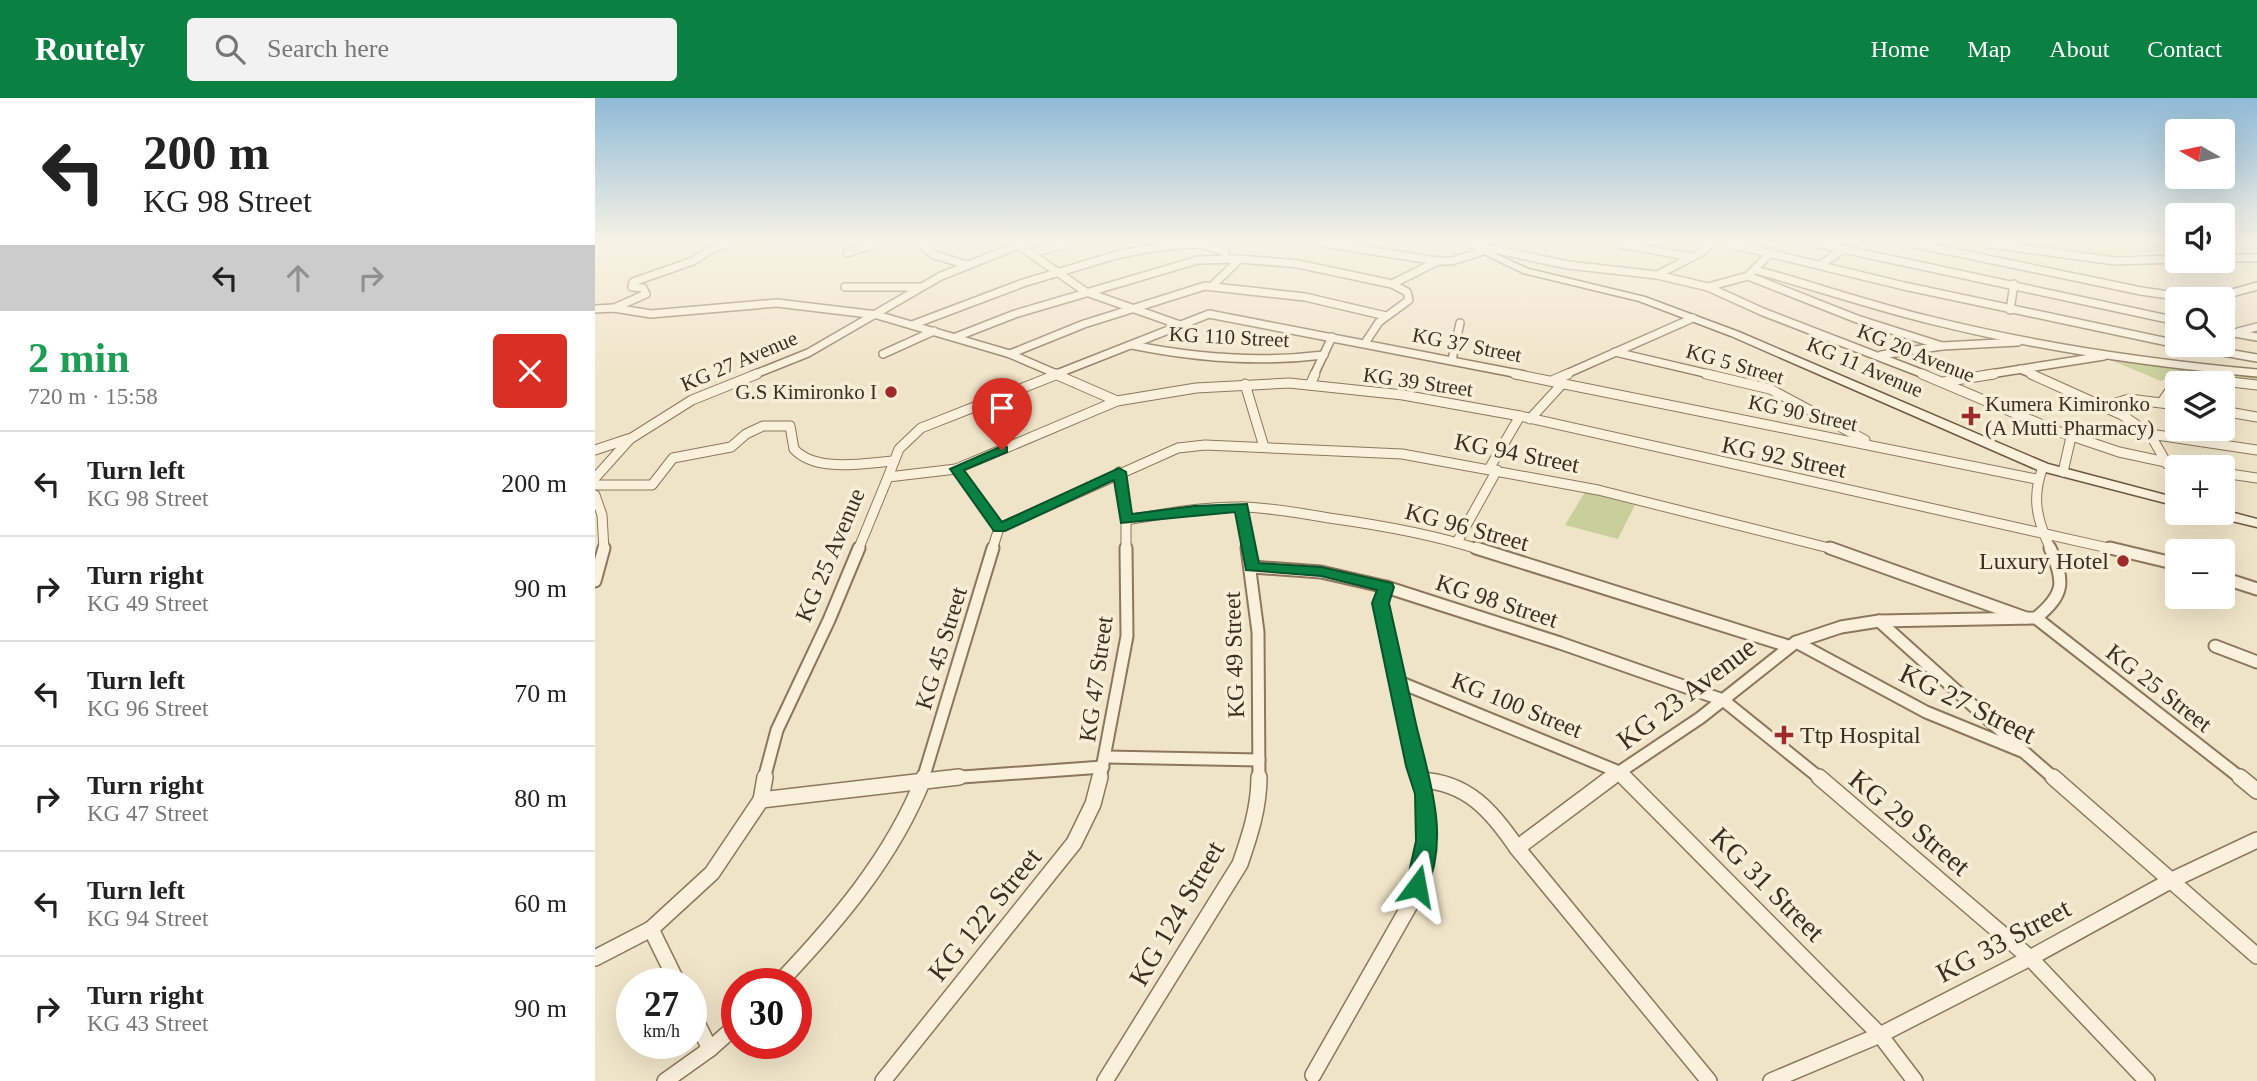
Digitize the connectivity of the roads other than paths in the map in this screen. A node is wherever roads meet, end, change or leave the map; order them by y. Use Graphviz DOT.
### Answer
graph roads {
  1 [pos="643,289"];
  2 [pos="917,289"];
  3 [pos="1011,289"];
  4 [pos="1082,289"];
  5 [pos="1094,289"];
  6 [pos="1191,289"];
  7 [pos="1242,289"];
  8 [pos="1401,289"];
  9 [pos="1603,289"];
  10 [pos="1712,289"];
  11 [pos="1781,289"];
  12 [pos="1819,289"];
  13 [pos="1921,289"];
  14 [pos="2013,289"];
  15 [pos="2035,289"];
  16 [pos="2136,289"];
  17 [pos="1086,291"];
  18 [pos="2165,294"];
  19 [pos="614,308"];
  20 [pos="595,309"];
  21 [pos="1129,309"];
  22 [pos="2010,310"];
  23 [pos="877,315"];
  24 [pos="1386,316"];
  25 [pos="1693,318"];
  26 [pos="2165,318"];
  27 [pos="1460,323"];
  28 [pos="912,325"];
  29 [pos="1180,325"];
  30 [pos="2257,327"];
  31 [pos="934,331"];
  32 [pos="2235,333"];
  33 [pos="956,337"];
  34 [pos="1332,337"];
  35 [pos="2257,337"];
  36 [pos="2035,341"];
  37 [pos="2165,342"];
  38 [pos="1365,343"];
  39 [pos="1132,345"];
  40 [pos="1943,346"];
  41 [pos="1615,352"];
  42 [pos="883,354"];
  43 [pos="1010,354"];
  44 [pos="2110,354"];
  45 [pos="2235,354"];
  46 [pos="1324,355"];
  47 [pos="1878,355"];
  48 [pos="2257,358"];
  49 [pos="1452,360"];
  50 [pos="2020,369"];
  51 [pos="2257,373"];
  52 [pos="1054,374"];
  53 [pos="1558,382"];
  54 [pos="1943,382"];
  55 [pos="1245,384"];
  56 [pos="1310,385"];
  57 [pos="2257,385"];
  58 [pos="1117,401"];
  59 [pos="2162,402"];
  60 [pos="2165,403"];
  61 [pos="2106,406"];
  62 [pos="2235,413"];
  63 [pos="2257,416"];
  64 [pos="1525,418"];
  65 [pos="2150,434"];
  66 [pos="2071,437"];
  67 [pos="630,439"];
  68 [pos="1875,446"];
  69 [pos="1264,447"];
  70 [pos="595,450"];
  71 [pos="2257,450"];
  72 [pos="2165,460"];
  73 [pos="893,461"];
  74 [pos="2165,463"];
  75 [pos="2043,467"];
  76 [pos="956,469"];
  77 [pos="1493,469"];
  78 [pos="1119,472"];
  79 [pos="2063,472"];
  80 [pos="2235,474"];
  81 [pos="888,477"];
  82 [pos="595,478"];
  83 [pos="2257,478"];
  84 [pos="2036,479"];
  85 [pos="595,485"];
  86 [pos="595,495"];
  87 [pos="2165,499"];
  88 [pos="1242,508"];
  89 [pos="2235,518"];
  90 [pos="1126,520"];
  91 [pos="2257,523"];
  92 [pos="999,528"];
  93 [pos="2040,531"];
  94 [pos="1457,542"];
  95 [pos="2165,561"];
  96 [pos="1252,567"];
  97 [pos="595,581"];
  98 [pos="2235,582"];
  99 [pos="1386,587"];
  100 [pos="2257,589"];
  101 [pos="2031,618"];
  102 [pos="1879,621"];
  103 [pos="1792,644"];
  104 [pos="2215,646"];
  105 [pos="2257,662"];
  106 [pos="1399,682"];
  107 [pos="1723,701"];
  108 [pos="2024,752"];
  109 [pos="1259,760"];
  110 [pos="1104,762"];
  111 [pos="1619,772"];
  112 [pos="923,780"];
  113 [pos="1420,780"];
  114 [pos="2257,791"];
  115 [pos="761,800"];
  116 [pos="2257,840"];
  117 [pos="1517,848"];
  118 [pos="2172,880"];
  119 [pos="651,929"];
  120 [pos="2257,956"];
  121 [pos="595,958"];
  122 [pos="2030,958"];
  123 [pos="670,968"];
  124 [pos="793,968"];
  125 [pos="1880,1035"];
  126 [pos="721,1039"];
  127 [pos="707,1043"];
  128 [pos="710,1049"];
  129 [pos="1313,1075"];
  130 [pos="664,1081"];
  131 [pos="883,1081"];
  132 [pos="1105,1081"];
  133 [pos="1709,1081"];
  134 [pos="1771,1081"];
  135 [pos="1915,1081"];
  136 [pos="2147,1081"];
  1 -- 19 [label="street"];
  2 -- 23 [label="street, KG 27 Avenue"];
  3 -- 28 [label="street"];
  4 -- 17 [label="street"];
  5 -- 17 [label="street"];
  6 -- 21 [label="street"];
  7 -- 24 [label="street"];
  8 -- 24 [label="street"];
  9 -- 25 [label="main road, KG 11 Avenue"];
  10 -- 47 [label="street, KG 20 Avenue"];
  11 -- 40 [label="street"];
  12 -- 36 [label="street"];
  13 -- 22 [label="street"];
  14 -- 22 [label="street"];
  15 -- 26 [label="street"];
  16 -- 18 [label="street"];
  17 -- 21 [label="street"];
  17 -- 33 [label="street"];
  19 -- 20 [label="street"];
  19 -- 23 [label="street"];
  21 -- 29 [label="street"];
  21 -- 43 [label="street"];
  22 -- 37 [label="street"];
  23 -- 28 [label="street"];
  23 -- 67 [label="street, KG 27 Avenue"];
  24 -- 38 [label="street"];
  25 -- 41 [label="street, KG 5 Street"];
  25 -- 75 [label="main road, KG 11 Avenue"];
  27 -- 49 [label="street"];
  28 -- 31 [label="street"];
  29 -- 34 [label="street"];
  29 -- 39 [label="street"];
  30 -- 32 [label="street"];
  31 -- 33 [label="street"];
  31 -- 42 [label="street"];
  32 -- 35 [label="street"];
  33 -- 43 [label="street"];
  34 -- 38 [label="street"];
  34 -- 46 [label="street"];
  36 -- 40 [label="street"];
  36 -- 44 [label="street"];
  38 -- 49 [label="street, KG 37 Street"];
  39 -- 46 [label="street, KG 110 Street"];
  39 -- 52 [label="street"];
  40 -- 47 [label="street"];
  41 -- 53 [label="street, KG 5 Street"];
  41 -- 68 [label="street, KG 5 Street"];
  43 -- 52 [label="street"];
  44 -- 50 [label="street"];
  44 -- 51 [label="street"];
  45 -- 48 [label="street"];
  46 -- 56 [label="street"];
  47 -- 54 [label="street, KG 20 Avenue"];
  49 -- 53 [label="street, KG 37 Street"];
  50 -- 54 [label="street"];
  50 -- 61 [label="street"];
  52 -- 58 [label="street"];
  52 -- 73 [label="street"];
  53 -- 64 [label="street, KG 5 Street"];
  53 -- 68 [label="street, KG 90 Street"];
  54 -- 66 [label="street, KG 20 Avenue"];
  55 -- 56 [label="street, KG 25 Avenue"];
  55 -- 58 [label="street, KG 25 Avenue"];
  55 -- 69 [label="street"];
  56 -- 64 [label="street, KG 39 Street"];
  57 -- 59 [label="street"];
  58 -- 76 [label="street, KG 25 Avenue"];
  59 -- 60 [label="street"];
  59 -- 61 [label="street"];
  61 -- 65 [label="street"];
  62 -- 63 [label="street"];
  64 -- 77 [label="street, KG 5 Street"];
  64 -- 93 [label="street, KG 92 Street"];
  65 -- 71 [label="street"];
  65 -- 72 [label="street"];
  66 -- 74 [label="street, KG 20 Avenue"];
  66 -- 79 [label="street"];
  67 -- 70 [label="street"];
  67 -- 82 [label="street, KG 27 Avenue"];
  68 -- 84 [label="street, KG 90 Street"];
  69 -- 77 [label="street, KG 94 Street"];
  69 -- 78 [label="street, KG 94 Street"];
  73 -- 81 [label="street"];
  73 -- 85 [label="street"];
  75 -- 79 [label="main road, KG 11 Avenue"];
  75 -- 84 [label="street"];
  76 -- 81 [label="street, KG 25 Avenue"];
  76 -- 92 [label="street"];
  77 -- 94 [label="street, KG 5 Street"];
  77 -- 101 [label="street, KG 94 Street"];
  78 -- 90 [label="street, KG 47 Street"];
  78 -- 92 [label="street, KG 94 Street"];
  79 -- 87 [label="main road, KG 11 Avenue"];
  80 -- 83 [label="street"];
  81 -- 115 [label="street, KG 25 Avenue"];
  84 -- 93 [label="street"];
  86 -- 97 [label="street"];
  88 -- 90 [label="street, KG 96 Street"];
  88 -- 94 [label="street, KG 96 Street"];
  88 -- 96 [label="street, KG 49 Street"];
  89 -- 91 [label="main road"];
  90 -- 110 [label="street, KG 47 Street"];
  92 -- 112 [label="street, KG 45 Street"];
  93 -- 95 [label="street, KG 92 Street"];
  93 -- 101 [label="street"];
  94 -- 103 [label="street, KG 96 Street"];
  96 -- 99 [label="street, KG 98 Street"];
  96 -- 109 [label="street, KG 49 Street"];
  98 -- 100 [label="street"];
  99 -- 106 [label="street"];
  99 -- 107 [label="street, KG 98 Street"];
  101 -- 102 [label="street, KG 23 Avenue"];
  101 -- 114 [label="street, KG 25 Street"];
  102 -- 103 [label="street, KG 23 Avenue"];
  102 -- 108 [label="street"];
  103 -- 107 [label="street, KG 23 Avenue"];
  103 -- 108 [label="street, KG 27 Street"];
  104 -- 105 [label="street"];
  106 -- 111 [label="street, KG 100 Street"];
  106 -- 113 [label="street"];
  107 -- 111 [label="street, KG 23 Avenue"];
  107 -- 122 [label="street, KG 29 Street"];
  108 -- 118 [label="street, KG 27 Street"];
  109 -- 110 [label="street"];
  109 -- 132 [label="street, KG 124 Street"];
  110 -- 112 [label="street"];
  110 -- 131 [label="street, KG 122 Street"];
  111 -- 117 [label="street, KG 23 Avenue"];
  111 -- 125 [label="street, KG 31 Street"];
  112 -- 115 [label="street"];
  112 -- 124 [label="street, KG 45 Street"];
  113 -- 117 [label="street"];
  113 -- 129 [label="street"];
  115 -- 119 [label="street"];
  116 -- 118 [label="street, KG 33 Street"];
  117 -- 133 [label="street"];
  118 -- 120 [label="street, KG 27 Street"];
  118 -- 122 [label="street, KG 33 Street"];
  119 -- 121 [label="street"];
  119 -- 123 [label="street"];
  122 -- 125 [label="street, KG 33 Street"];
  122 -- 136 [label="street, KG 29 Street"];
  125 -- 134 [label="street, KG 33 Street"];
  125 -- 135 [label="street, KG 31 Street"];
  126 -- 128 [label="street"];
  127 -- 128 [label="street"];
  128 -- 130 [label="street"];
}
